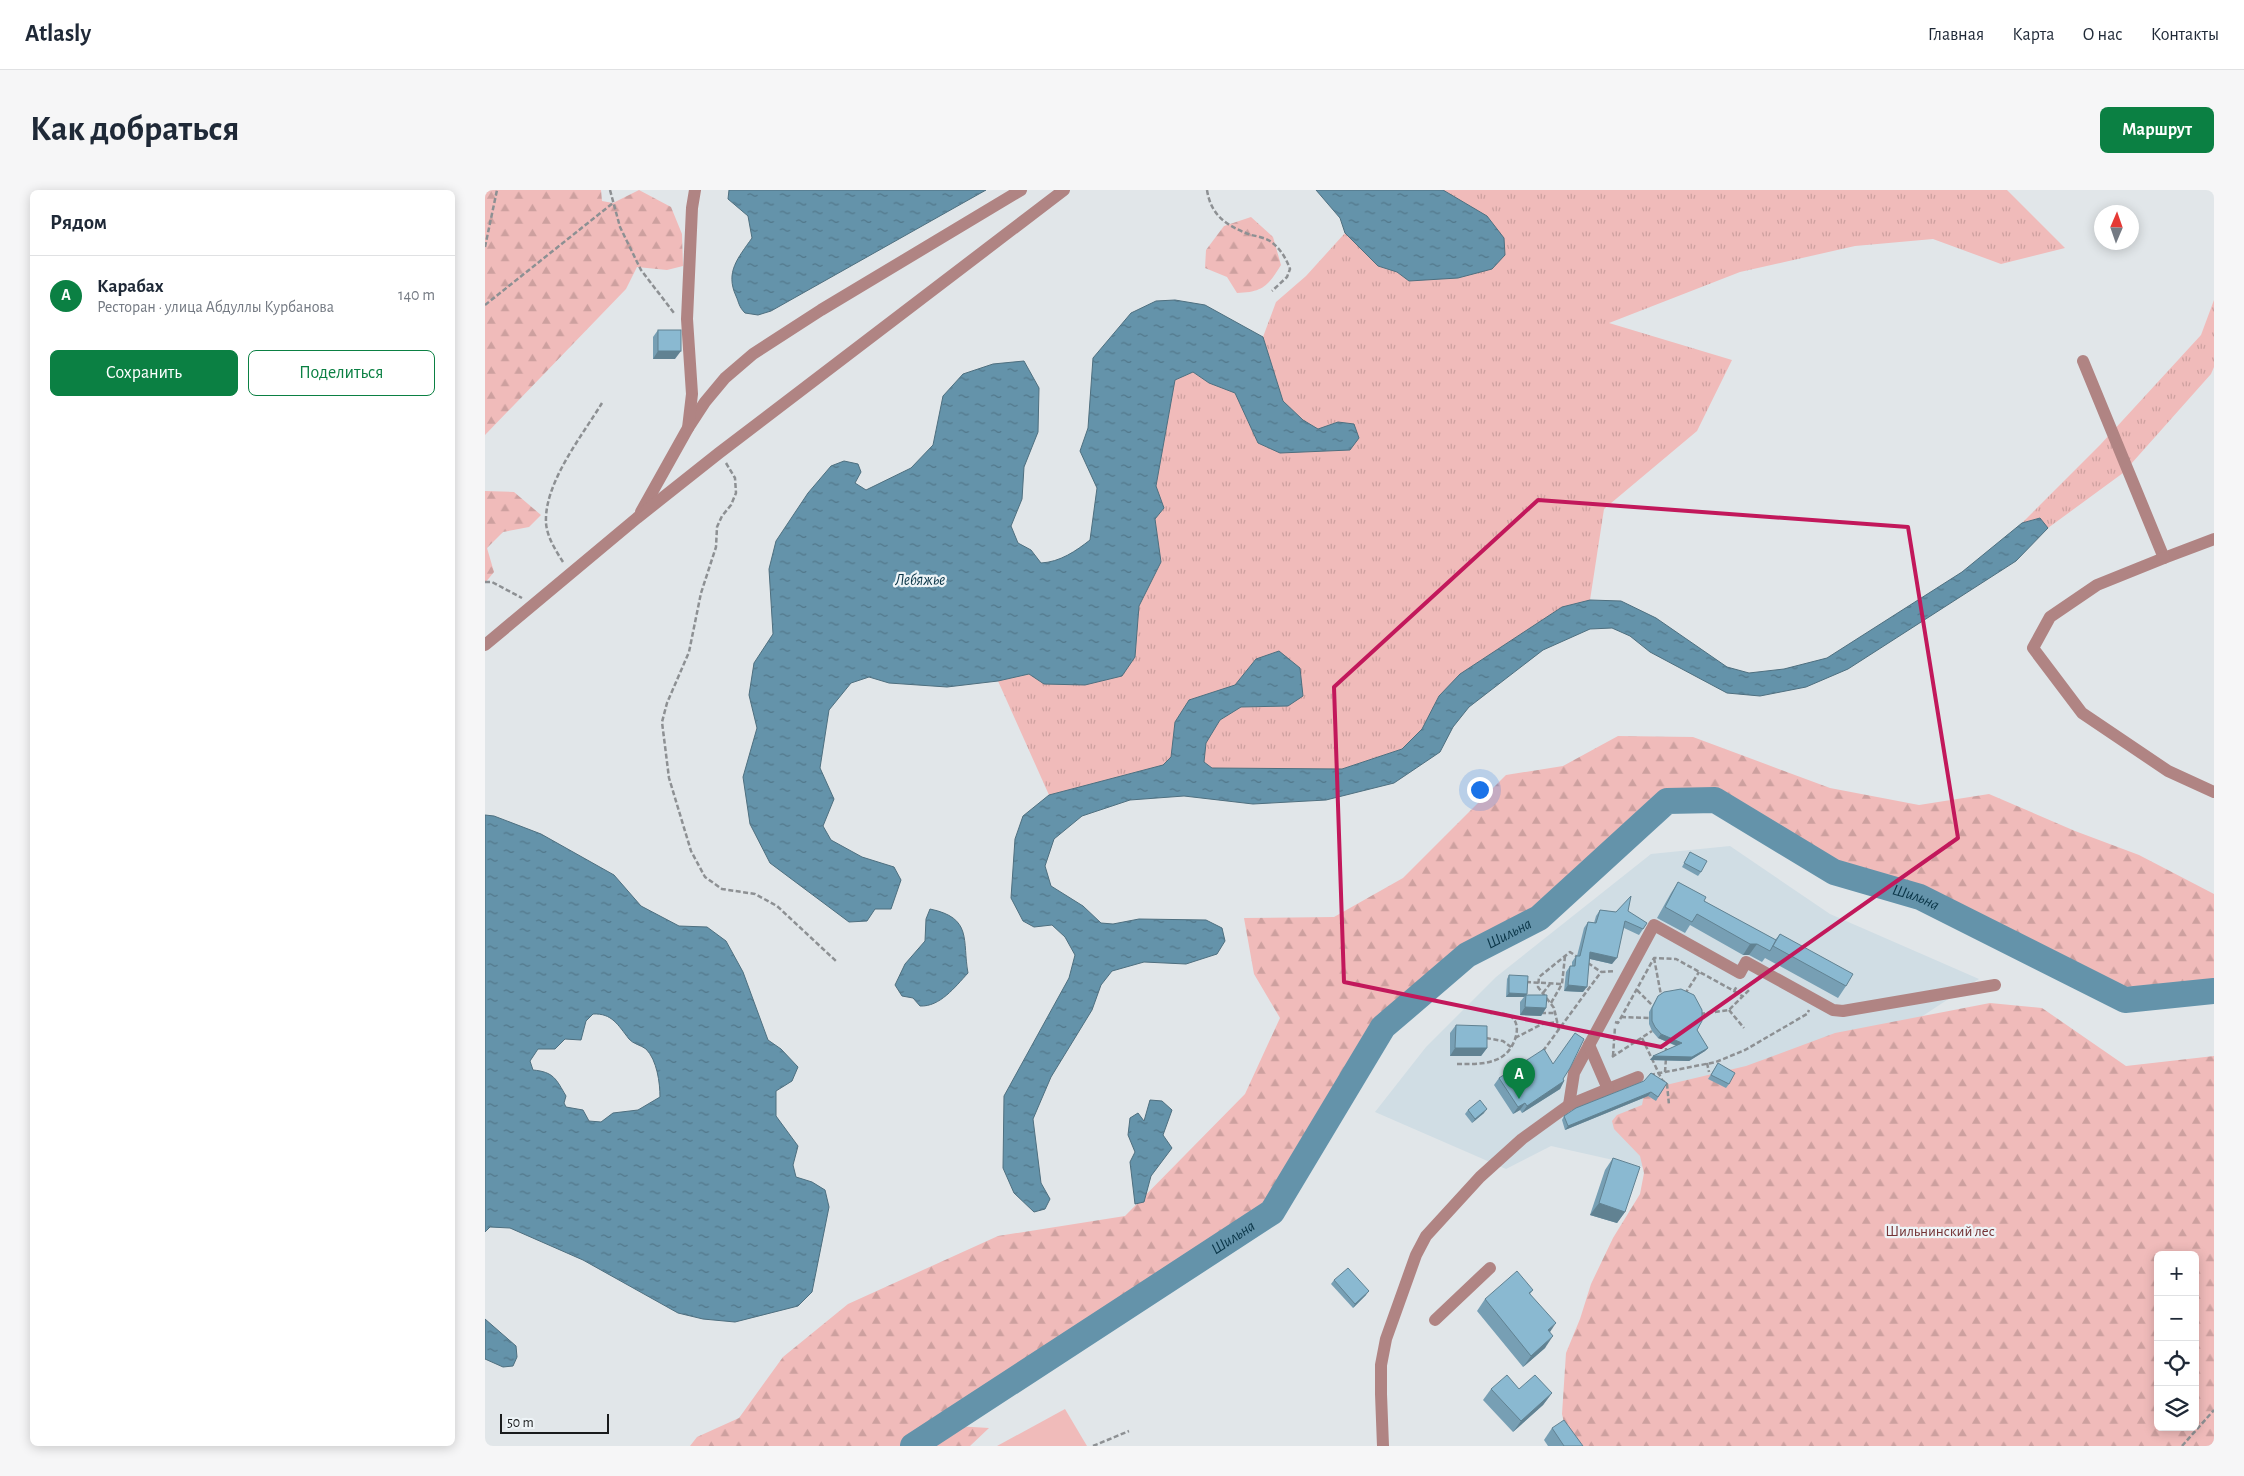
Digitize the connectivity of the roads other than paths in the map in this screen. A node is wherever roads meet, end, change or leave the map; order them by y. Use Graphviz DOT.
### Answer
graph roads {
  1 [pos="695,190"];
  2 [pos="1021,190"];
  3 [pos="1064,190"];
  4 [pos="2083,360"];
  5 [pos="688,428"];
  6 [pos="637,518"];
  7 [pos="2214,539"];
  8 [pos="2164,558"];
  9 [pos="485,645"];
  10 [pos="2214,792"];
  11 [pos="1995,985"];
  12 [pos="1589,1045"];
  13 [pos="1637,1078"];
  14 [pos="1608,1089"];
  15 [pos="1569,1105"];
  16 [pos="1490,1268"];
  17 [pos="1435,1320"];
  18 [pos="1383,1446"];
  1 -- 5 [label="street"];
  2 -- 5 [label="street"];
  3 -- 6 [label="street"];
  4 -- 8 [label="street"];
  5 -- 6 [label="street"];
  6 -- 9 [label="street"];
  7 -- 8 [label="street"];
  8 -- 10 [label="street"];
  11 -- 12 [label="street"];
  12 -- 14 [label="street"];
  12 -- 15 [label="street"];
  13 -- 14 [label="street"];
  14 -- 15 [label="street"];
  15 -- 18 [label="street"];
  16 -- 17 [label="street"];
}
